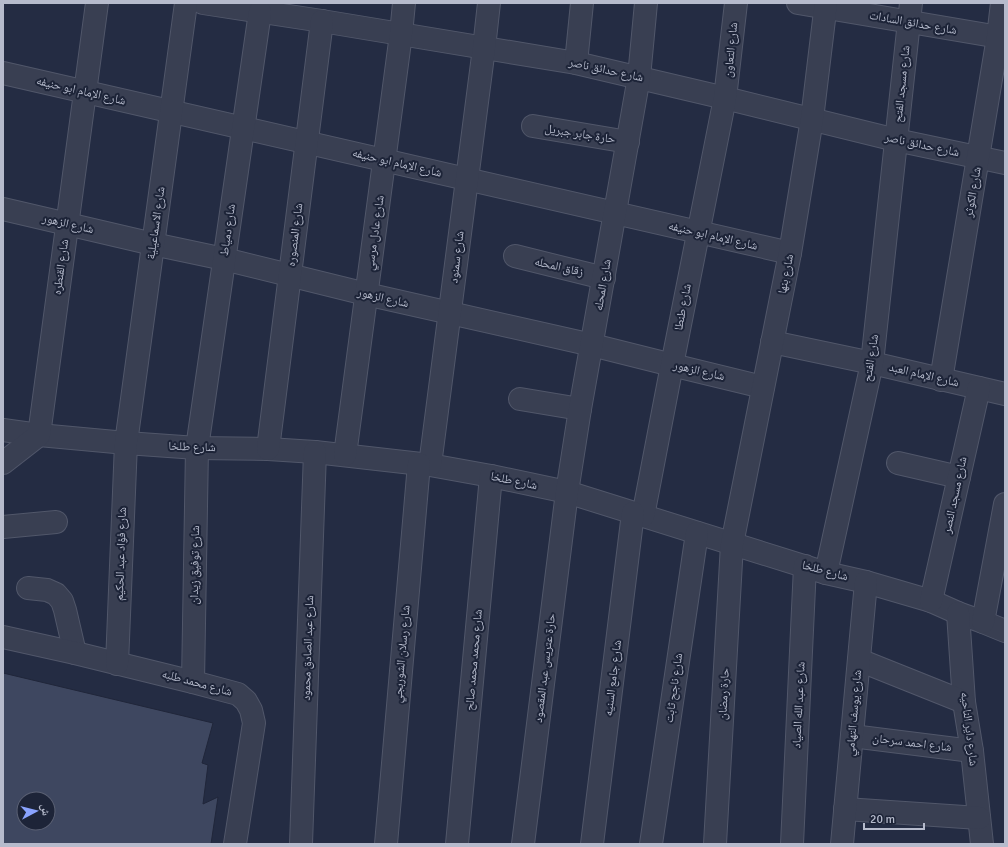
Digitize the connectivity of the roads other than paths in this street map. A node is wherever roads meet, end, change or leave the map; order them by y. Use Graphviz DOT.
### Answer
graph roads {
  1 [pos="97,3"];
  2 [pos="186,3"];
  3 [pos="212,3"];
  4 [pos="404,3"];
  5 [pos="489,3"];
  6 [pos="582,3"];
  7 [pos="646,3"];
  8 [pos="736,3"];
  9 [pos="798,3"];
  10 [pos="1002,3"];
  11 [pos="826,5"];
  12 [pos="260,12"];
  13 [pos="910,12"];
  14 [pos="310,14"];
  15 [pos="401,34"];
  16 [pos="1002,37"];
  17 [pos="484,48"];
  18 [pos="576,63"];
  19 [pos="3,73"];
  20 [pos="639,77"];
  21 [pos="85,92"];
  22 [pos="725,98"];
  23 [pos="171,112"];
  24 [pos="812,119"];
  25 [pos="533,126"];
  26 [pos="243,128"];
  27 [pos="896,140"];
  28 [pos="307,142"];
  29 [pos="628,142"];
  30 [pos="978,157"];
  31 [pos="384,160"];
  32 [pos="1005,163"];
  33 [pos="467,179"];
  34 [pos="3,209"];
  35 [pos="616,213"];
  36 [pos="67,224"];
  37 [pos="698,232"];
  38 [pos="153,244"];
  39 [pos="790,253"];
  40 [pos="514,256"];
  41 [pos="224,259"];
  42 [pos="290,275"];
  43 [pos="604,278"];
  44 [pos="366,294"];
  45 [pos="450,313"];
  46 [pos="772,342"];
  47 [pos="592,345"];
  48 [pos="872,363"];
  49 [pos="672,365"];
  50 [pos="941,380"];
  51 [pos="763,387"];
  52 [pos="979,388"];
  53 [pos="1005,394"];
  54 [pos="520,399"];
  55 [pos="580,409"];
  56 [pos="3,430"];
  57 [pos="39,436"];
  58 [pos="126,443"];
  59 [pos="197,448"];
  60 [pos="268,449"];
  61 [pos="315,452"];
  62 [pos="345,454"];
  63 [pos="898,463"];
  64 [pos="3,464"];
  65 [pos="424,465"];
  66 [pos="491,476"];
  67 [pos="959,477"];
  68 [pos="566,492"];
  69 [pos="1005,504"];
  70 [pos="638,514"];
  71 [pos="56,522"];
  72 [pos="3,527"];
  73 [pos="697,533"];
  74 [pos="732,544"];
  75 [pos="805,566"];
  76 [pos="826,573"];
  77 [pos="866,582"];
  78 [pos="28,588"];
  79 [pos="931,601"];
  80 [pos="958,613"];
  81 [pos="983,622"];
  82 [pos="1005,631"];
  83 [pos="3,636"];
  84 [pos="75,653"];
  85 [pos="859,660"];
  86 [pos="116,664"];
  87 [pos="193,682"];
  88 [pos="964,702"];
  89 [pos="852,736"];
  90 [pos="972,751"];
  91 [pos="845,809"];
  92 [pos="979,818"];
  93 [pos="986,843"];
  94 [pos="235,844"];
  95 [pos="301,844"];
  96 [pos="386,844"];
  97 [pos="457,844"];
  98 [pos="523,844"];
  99 [pos="592,844"];
  100 [pos="651,844"];
  101 [pos="716,844"];
  102 [pos="792,844"];
  103 [pos="842,844"];
  1 -- 21 [label="street, شارع القنطره"];
  2 -- 23 [label="street, شارع الاسماعيلية"];
  3 -- 12 [label="street, شارع حدائق ناصر"];
  4 -- 15 [label="street, شارع عادل مرسي"];
  5 -- 17 [label="street, شارع سمنود"];
  6 -- 18 [label="street"];
  7 -- 20 [label="street, شارع المحله"];
  8 -- 22 [label="street, شارع التعاون"];
  9 -- 11 [label="street, شارع حدائق السادات"];
  10 -- 16 [label="street, شارع الكوثر"];
  11 -- 13 [label="street, شارع حدائق السادات"];
  11 -- 24 [label="street, شارع بنها"];
  12 -- 14 [label="street, شارع حدائق ناصر"];
  12 -- 26 [label="street, شارع دمياط"];
  13 -- 16 [label="street, شارع حدائق السادات"];
  13 -- 27 [label="street, شارع مسجد الفتح"];
  14 -- 15 [label="street, شارع حدائق ناصر"];
  14 -- 28 [label="street, شارع المنصوره"];
  15 -- 17 [label="street, شارع حدائق ناصر"];
  15 -- 31 [label="street, شارع عادل مرسي"];
  16 -- 30 [label="street, شارع الكوثر"];
  17 -- 18 [label="street, شارع حدائق ناصر"];
  17 -- 33 [label="street, شارع سمنود"];
  18 -- 20 [label="street, شارع حدائق ناصر"];
  19 -- 21 [label="street, شارع الإمام ابو حنيفه"];
  20 -- 22 [label="street, شارع حدائق ناصر"];
  20 -- 29 [label="street, شارع المحله"];
  21 -- 23 [label="street, شارع الإمام ابو حنيفه"];
  21 -- 36 [label="street, شارع القنطره"];
  22 -- 24 [label="street, شارع حدائق ناصر"];
  22 -- 37 [label="street, شارع طنطا"];
  23 -- 26 [label="street, شارع الإمام ابو حنيفه"];
  23 -- 38 [label="street, شارع الاسماعيلية"];
  24 -- 27 [label="street, شارع حدائق ناصر"];
  24 -- 39 [label="street, شارع بنها"];
  25 -- 29 [label="street, حارة جابر جبريل"];
  26 -- 28 [label="street, شارع الإمام ابو حنيفه"];
  26 -- 41 [label="street, شارع دمياط"];
  27 -- 30 [label="street, شارع حدائق ناصر"];
  27 -- 48 [label="street, شارع الفتح"];
  28 -- 31 [label="street, شارع الإمام ابو حنيفه"];
  28 -- 42 [label="street, شارع المنصوره"];
  29 -- 35 [label="street, شارع المحله"];
  30 -- 32 [label="street, شارع حدائق ناصر"];
  30 -- 50 [label="street, شارع الكوثر"];
  31 -- 33 [label="street, شارع الإمام ابو حنيفه"];
  31 -- 44 [label="street, شارع عادل مرسي"];
  33 -- 35 [label="street, شارع الإمام ابو حنيفه"];
  33 -- 45 [label="street, شارع سمنود"];
  34 -- 36 [label="street, شارع الزهور"];
  35 -- 37 [label="street, شارع الإمام ابو حنيفه"];
  35 -- 43 [label="street, شارع المحله"];
  36 -- 38 [label="street, شارع الزهور"];
  36 -- 57 [label="street, شارع القنطره"];
  37 -- 39 [label="street, شارع الإمام ابو حنيفه"];
  37 -- 49 [label="street, شارع طنطا"];
  38 -- 41 [label="street, شارع الزهور"];
  38 -- 58 [label="street, شارع الاسماعيلية"];
  39 -- 46 [label="street, شارع بنها"];
  40 -- 43 [label="street, زقاق المحله"];
  41 -- 42 [label="street, شارع الزهور"];
  41 -- 59 [label="street, شارع دمياط"];
  42 -- 44 [label="street, شارع الزهور"];
  42 -- 60 [label="street, شارع المنصوره"];
  43 -- 47 [label="street, شارع المحله"];
  44 -- 45 [label="street, شارع الزهور"];
  44 -- 62 [label="street, شارع عادل مرسي"];
  45 -- 47 [label="street, شارع الزهور"];
  45 -- 65 [label="street, شارع سمنود"];
  46 -- 48 [label="street, شارع الإمام العبد"];
  46 -- 51 [label="street, شارع بنها"];
  47 -- 49 [label="street, شارع الزهور"];
  47 -- 55 [label="street, شارع المحله"];
  48 -- 50 [label="street, شارع الإمام العبد"];
  48 -- 76 [label="street, شارع الفتح"];
  49 -- 51 [label="street, شارع الزهور"];
  49 -- 70 [label="street, شارع طنطا"];
  50 -- 52 [label="street, شارع الإمام العبد"];
  51 -- 74 [label="street, شارع بنها"];
  52 -- 53 [label="street, شارع الإمام العبد"];
  52 -- 67 [label="street, شارع مسجد النصر"];
  54 -- 55 [label="street"];
  55 -- 68 [label="street, شارع المحله"];
  56 -- 57 [label="street, شارع طلخا"];
  57 -- 58 [label="street, شارع طلخا"];
  57 -- 64 [label="street"];
  58 -- 59 [label="street, شارع طلخا"];
  58 -- 86 [label="street, شارع فؤاد عبد الحكيم"];
  59 -- 60 [label="street, شارع طلخا"];
  59 -- 87 [label="street, شارع توفيق زيدان"];
  60 -- 61 [label="street, شارع طلخا"];
  61 -- 62 [label="street, شارع طلخا"];
  61 -- 95 [label="street, شارع عبد الصادق محمود"];
  62 -- 65 [label="street, شارع طلخا"];
  63 -- 67 [label="street"];
  65 -- 66 [label="street, شارع طلخا"];
  65 -- 96 [label="street, شارع رسلان الشوربجي"];
  66 -- 68 [label="street, شارع طلخا"];
  66 -- 97 [label="street, شارع محمد محمد صالح"];
  67 -- 79 [label="street, شارع مسجد النصر"];
  68 -- 70 [label="street, شارع طلخا"];
  68 -- 98 [label="street, حارة عتريس عبد المقصود"];
  69 -- 81 [label="street"];
  70 -- 73 [label="street, شارع طلخا"];
  70 -- 99 [label="street, شارع جامع السنيه"];
  71 -- 72 [label="street"];
  73 -- 74 [label="street, شارع طلخا"];
  73 -- 100 [label="street, شارع ناجح ثابت"];
  74 -- 75 [label="street, شارع طلخا"];
  74 -- 101 [label="street, حارة رمضان"];
  75 -- 76 [label="street, شارع طلخا"];
  75 -- 102 [label="street, شارع عبد الله الصياد"];
  76 -- 77 [label="street, شارع طلخا"];
  77 -- 79 [label="street, شارع طلخا"];
  77 -- 85 [label="street, شارع يوسف التهامي"];
  78 -- 84 [label="street"];
  79 -- 80 [label="street, شارع طلخا"];
  80 -- 81 [label="street, شارع طلخا"];
  80 -- 88 [label="street, شارع داير الناحيه"];
  81 -- 82 [label="street, شارع طلخا"];
  83 -- 84 [label="street, شارع محمد طلبه"];
  84 -- 86 [label="street, شارع محمد طلبه"];
  85 -- 88 [label="street"];
  85 -- 89 [label="street, شارع يوسف التهامي"];
  86 -- 87 [label="street, شارع محمد طلبه"];
  87 -- 94 [label="street, شارع محمد طلبه"];
  88 -- 90 [label="street, شارع داير الناحيه"];
  89 -- 90 [label="street, شارع احمد سرحان"];
  89 -- 91 [label="street, شارع يوسف التهامي"];
  90 -- 92 [label="street, شارع داير الناحيه"];
  91 -- 92 [label="street"];
  91 -- 103 [label="street, شارع يوسف التهامي"];
  92 -- 93 [label="street, شارع داير الناحيه"];
}
